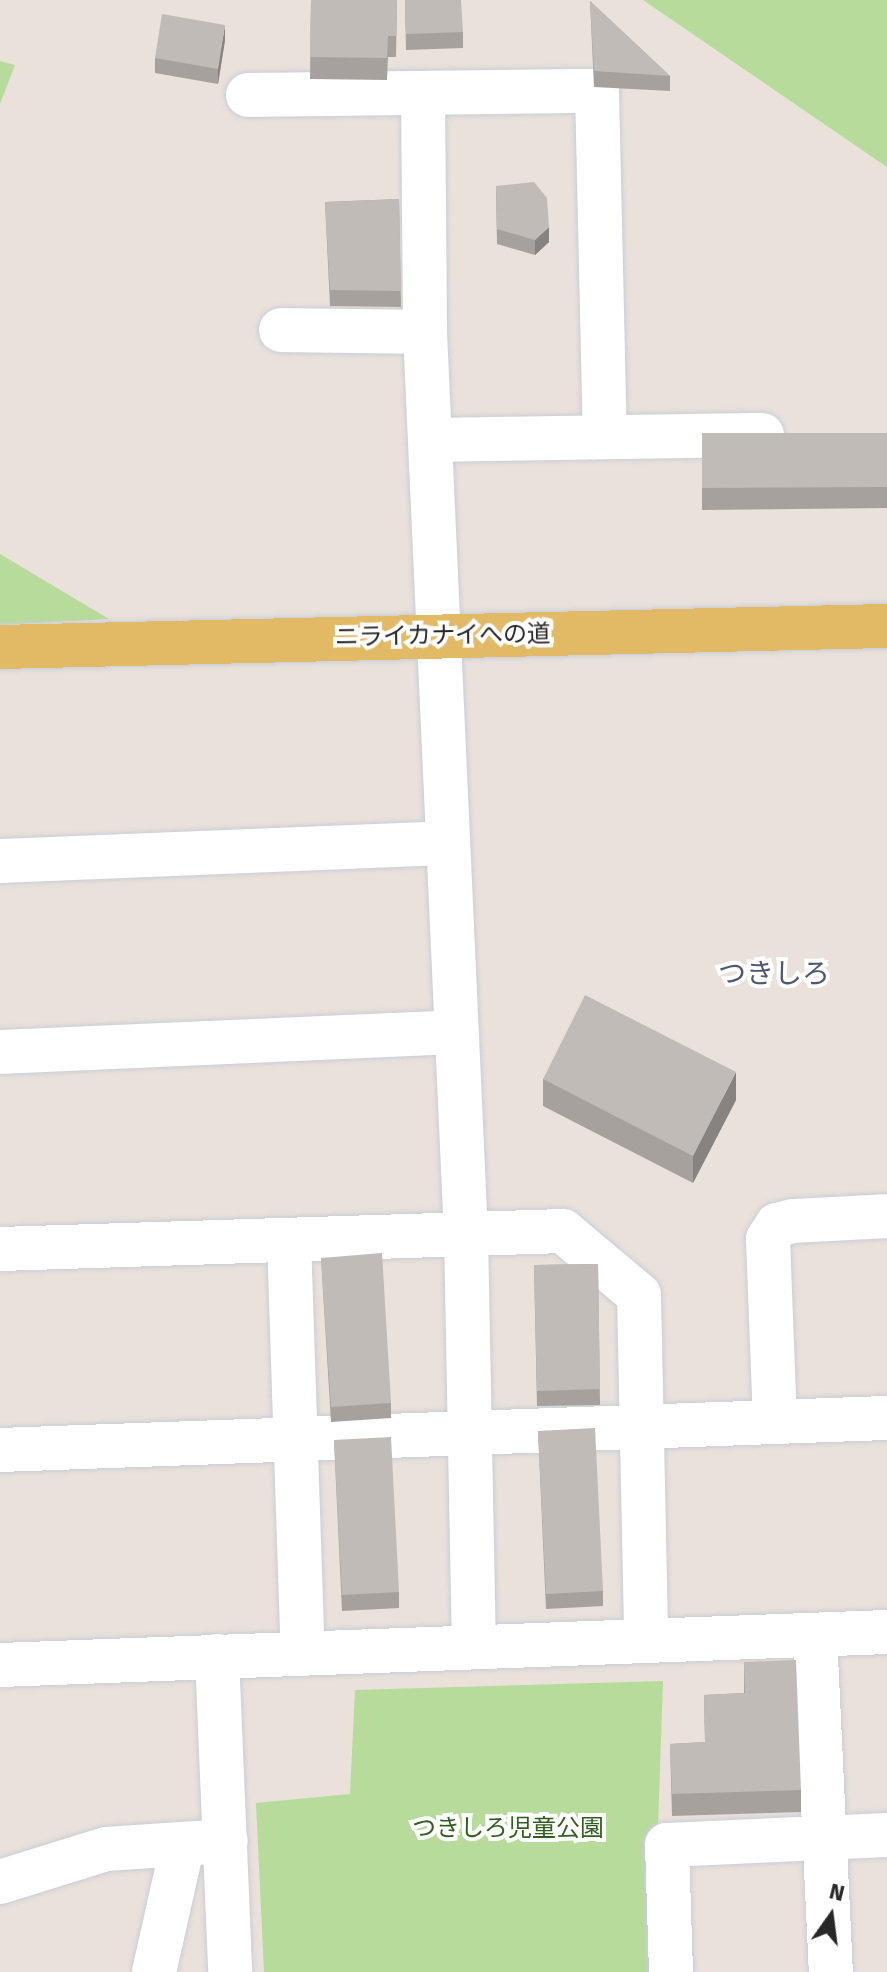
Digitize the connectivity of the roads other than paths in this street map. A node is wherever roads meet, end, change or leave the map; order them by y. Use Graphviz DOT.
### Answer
graph roads {
  1 [pos="423,93"];
  2 [pos="248,95"];
  3 [pos="281,330"];
  4 [pos="425,332"];
  5 [pos="809,435"];
  6 [pos="605,437"];
  7 [pos="433,440"];
  8 [pos="887,626"];
  9 [pos="438,637"];
  10 [pos="0,647"];
  11 [pos="448,843"];
  12 [pos="0,861"];
  13 [pos="457,1032"];
  14 [pos="0,1052"];
  15 [pos="887,1216"];
  16 [pos="466,1234"];
  17 [pos="289,1240"];
  18 [pos="0,1249"];
  19 [pos="887,1418"];
  20 [pos="775,1422"];
  21 [pos="640,1427"];
  22 [pos="467,1432"];
  23 [pos="296,1439"];
  24 [pos="0,1450"];
  25 [pos="887,1632"];
  26 [pos="815,1635"];
  27 [pos="646,1641"];
  28 [pos="474,1646"];
  29 [pos="303,1654"];
  30 [pos="217,1656"];
  31 [pos="0,1665"];
  32 [pos="887,1835"];
  33 [pos="825,1837"];
  34 [pos="226,1841"];
  35 [pos="182,1848"];
  36 [pos="0,1882"];
  37 [pos="154,1972"];
  38 [pos="230,1972"];
  39 [pos="671,1972"];
  40 [pos="831,1972"];
  1 -- 2 [label="street"];
  1 -- 4 [label="street"];
  1 -- 6 [label="street"];
  3 -- 4 [label="street"];
  4 -- 7 [label="street"];
  5 -- 6 [label="street"];
  6 -- 7 [label="street"];
  7 -- 9 [label="street"];
  8 -- 9 [label="main road, ニライカナイへの道"];
  9 -- 10 [label="main road, ニライカナイへの道"];
  9 -- 11 [label="street"];
  11 -- 12 [label="street"];
  11 -- 13 [label="street"];
  13 -- 14 [label="street"];
  13 -- 16 [label="street"];
  15 -- 20 [label="street"];
  16 -- 17 [label="street"];
  16 -- 21 [label="street"];
  16 -- 22 [label="street"];
  17 -- 18 [label="street"];
  17 -- 23 [label="street"];
  19 -- 20 [label="street"];
  20 -- 21 [label="street"];
  21 -- 22 [label="street"];
  21 -- 27 [label="street"];
  22 -- 23 [label="street"];
  22 -- 28 [label="street"];
  23 -- 24 [label="street"];
  23 -- 29 [label="street"];
  25 -- 26 [label="street"];
  26 -- 27 [label="street"];
  26 -- 33 [label="street"];
  27 -- 28 [label="street"];
  28 -- 29 [label="street"];
  29 -- 30 [label="street"];
  30 -- 31 [label="street"];
  30 -- 34 [label="street"];
  32 -- 33 [label="street"];
  33 -- 39 [label="street"];
  33 -- 40 [label="street"];
  34 -- 35 [label="street"];
  34 -- 38 [label="street"];
  35 -- 36 [label="street"];
  35 -- 37 [label="street"];
}
